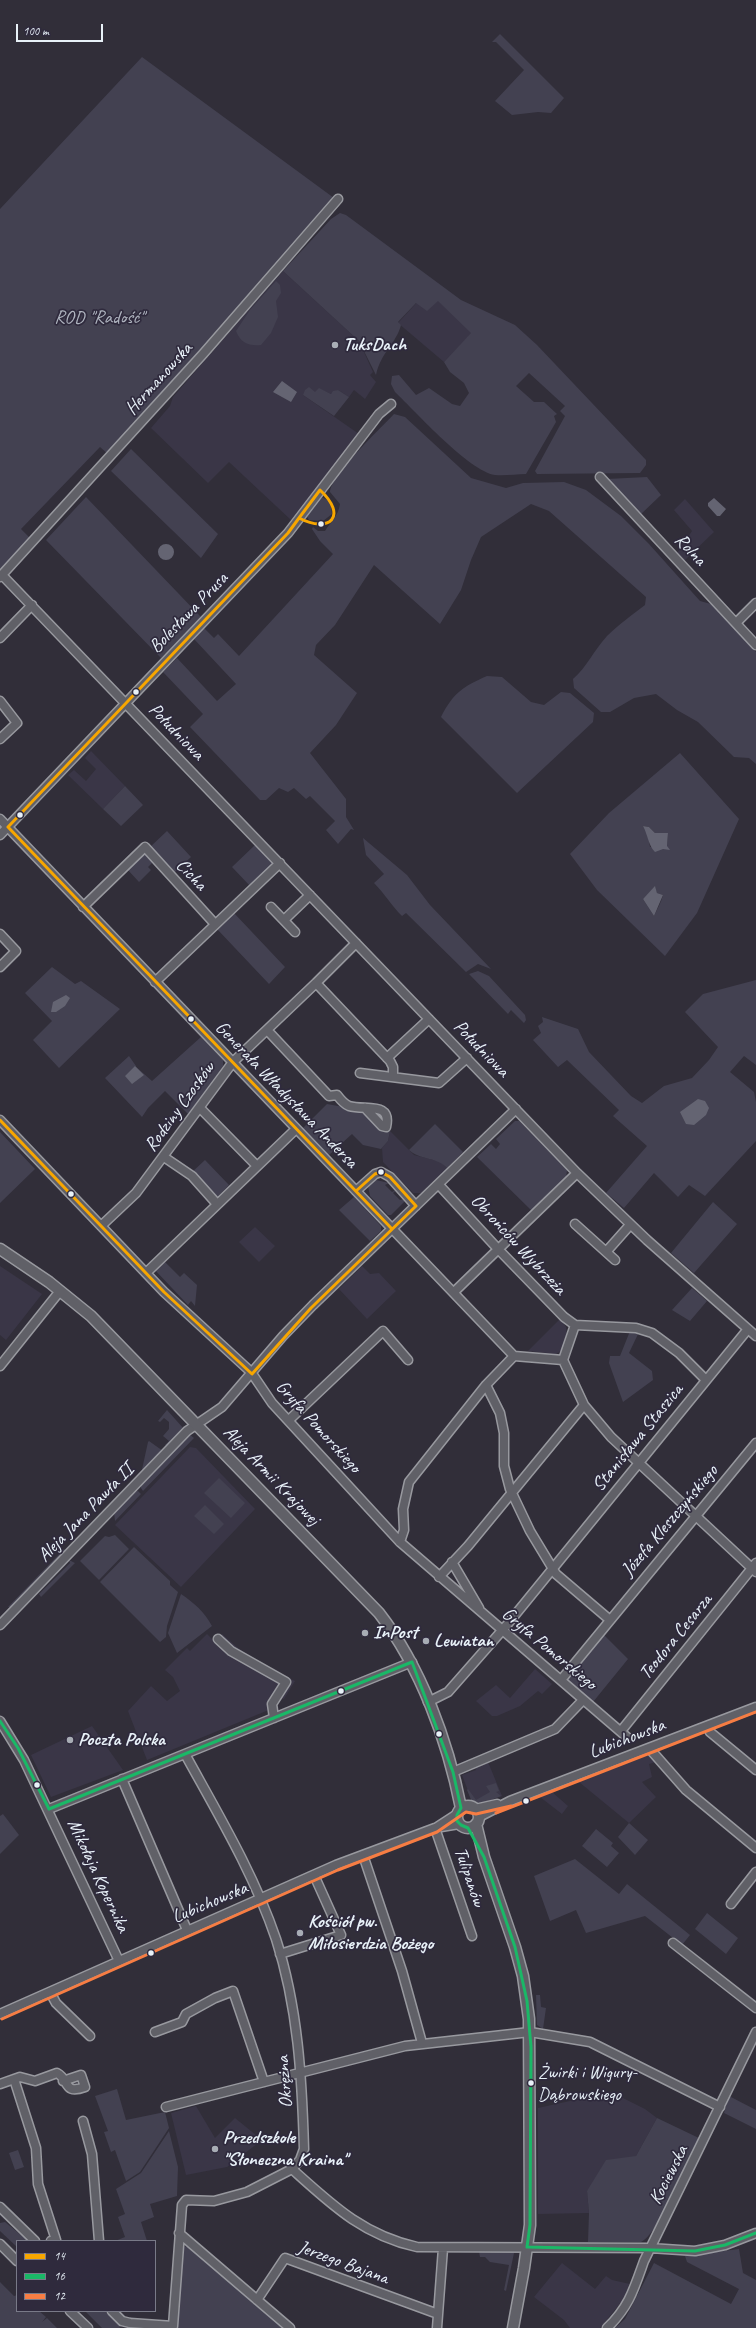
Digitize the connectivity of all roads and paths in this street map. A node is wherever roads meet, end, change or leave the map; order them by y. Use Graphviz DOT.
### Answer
graph roads {
  1 [pos="338,199"];
  2 [pos="391,404"];
  3 [pos="600,477"];
  4 [pos="1,576"];
  5 [pos="756,603"];
  6 [pos="32,605"];
  7 [pos="736,623"];
  8 [pos="0,638"];
  9 [pos="756,645"];
  10 [pos="0,701"];
  11 [pos="126,702"];
  12 [pos="0,739"];
  13 [pos="0,820"];
  14 [pos="8,827"];
  15 [pos="0,836"];
  16 [pos="280,863"];
  17 [pos="310,895"];
  18 [pos="83,907"];
  19 [pos="271,907"];
  20 [pos="284,920"];
  21 [pos="215,924"];
  22 [pos="295,932"];
  23 [pos="0,934"];
  24 [pos="356,943"];
  25 [pos="0,967"];
  26 [pos="155,982"];
  27 [pos="316,984"];
  28 [pos="429,1019"];
  29 [pos="267,1030"];
  30 [pos="387,1058"];
  31 [pos="467,1058"];
  32 [pos="233,1062"];
  33 [pos="360,1073"];
  34 [pos="393,1077"];
  35 [pos="200,1108"];
  36 [pos="365,1108"];
  37 [pos="516,1109"];
  38 [pos="0,1120"];
  39 [pos="296,1129"];
  40 [pos="164,1157"];
  41 [pos="257,1166"];
  42 [pos="577,1173"];
  43 [pos="439,1185"];
  44 [pos="356,1191"];
  45 [pos="217,1204"];
  46 [pos="416,1206"];
  47 [pos="575,1224"];
  48 [pos="630,1225"];
  49 [pos="101,1226"];
  50 [pos="392,1229"];
  51 [pos="0,1249"];
  52 [pos="498,1249"];
  53 [pos="606,1252"];
  54 [pos="615,1260"];
  55 [pos="146,1273"];
  56 [pos="60,1291"];
  57 [pos="454,1292"];
  58 [pos="575,1325"];
  59 [pos="748,1329"];
  60 [pos="756,1336"];
  61 [pos="514,1356"];
  62 [pos="408,1360"];
  63 [pos="563,1360"];
  64 [pos="0,1366"];
  65 [pos="252,1374"];
  66 [pos="706,1380"];
  67 [pos="486,1386"];
  68 [pos="584,1405"];
  69 [pos="289,1420"];
  70 [pos="196,1424"];
  71 [pos="756,1443"];
  72 [pos="638,1463"];
  73 [pos="511,1492"];
  74 [pos="696,1516"];
  75 [pos="400,1542"];
  76 [pos="452,1562"];
  77 [pos="553,1568"];
  78 [pos="754,1568"];
  79 [pos="439,1577"];
  80 [pos="483,1614"];
  81 [pos="610,1620"];
  82 [pos="0,1625"];
  83 [pos="502,1630"];
  84 [pos="218,1639"];
  85 [pos="412,1662"];
  86 [pos="561,1680"];
  87 [pos="583,1700"];
  88 [pos="428,1702"];
  89 [pos="756,1707"];
  90 [pos="274,1718"];
  91 [pos="0,1721"];
  92 [pos="707,1726"];
  93 [pos="621,1732"];
  94 [pos="628,1738"];
  95 [pos="650,1748"];
  96 [pos="185,1754"];
  97 [pos="756,1770"];
  98 [pos="454,1774"];
  99 [pos="122,1779"];
  100 [pos="48,1809"];
  101 [pos="468,1816"];
  102 [pos="435,1828"];
  103 [pos="756,1848"];
  104 [pos="363,1855"];
  105 [pos="756,1872"];
  106 [pos="314,1875"];
  107 [pos="259,1899"];
  108 [pos="731,1904"];
  109 [pos="187,1930"];
  110 [pos="472,1936"];
  111 [pos="673,1943"];
  112 [pos="280,1954"];
  113 [pos="119,1961"];
  114 [pos="50,1992"];
  115 [pos="756,2008"];
  116 [pos="0,2014"];
  117 [pos="155,2032"];
  118 [pos="530,2032"];
  119 [pos="756,2032"];
  120 [pos="90,2036"];
  121 [pos="422,2043"];
  122 [pos="301,2073"];
  123 [pos="14,2079"];
  124 [pos="63,2081"];
  125 [pos="264,2082"];
  126 [pos="0,2084"];
  127 [pos="166,2107"];
  128 [pos="720,2107"];
  129 [pos="83,2121"];
  130 [pos="292,2169"];
  131 [pos="0,2207"];
  132 [pos="179,2233"];
  133 [pos="756,2233"];
  134 [pos="34,2240"];
  135 [pos="55,2240"];
  136 [pos="99,2240"];
  137 [pos="0,2244"];
  138 [pos="527,2247"];
  139 [pos="443,2248"];
  140 [pos="650,2248"];
  141 [pos="16,2260"];
  142 [pos="257,2300"];
  143 [pos="71,2312"];
  144 [pos="113,2312"];
  145 [pos="438,2314"];
  146 [pos="88,2328"];
  147 [pos="290,2328"];
  148 [pos="437,2328"];
  149 [pos="513,2328"];
  150 [pos="607,2328"];
  1 -- 4 [label="street, Hermanowska"];
  2 -- 11 [label="street, Bolesława Prusa"];
  3 -- 7 [label="street, Rolna"];
  4 -- 6 [label="street, Południowa"];
  5 -- 7 [label="street"];
  6 -- 8 [label="street"];
  6 -- 11 [label="street, Południowa"];
  7 -- 9 [label="street, Rolna"];
  10 -- 12 [label="street"];
  11 -- 14 [label="street, Bolesława Prusa"];
  11 -- 16 [label="street, Południowa"];
  13 -- 14 [label="street, Generała Władysława Andersa"];
  14 -- 15 [label="street, Bolesława Prusa"];
  14 -- 18 [label="street, Generała Władysława Andersa"];
  16 -- 17 [label="street, Południowa"];
  16 -- 21 [label="street"];
  17 -- 20 [label="street"];
  17 -- 24 [label="street, Południowa"];
  18 -- 21 [label="street, Cicha"];
  18 -- 26 [label="street, Generała Władysława Andersa"];
  19 -- 20 [label="street"];
  20 -- 22 [label="street"];
  21 -- 26 [label="street"];
  23 -- 25 [label="street"];
  24 -- 27 [label="street, Rodziny Czosków"];
  24 -- 28 [label="street, Południowa"];
  26 -- 32 [label="street, Generała Władysława Andersa"];
  27 -- 29 [label="street, Rodziny Czosków"];
  27 -- 30 [label="street"];
  28 -- 30 [label="street"];
  28 -- 31 [label="street, Południowa"];
  29 -- 32 [label="street, Rodziny Czosków"];
  29 -- 36 [label="street"];
  30 -- 34 [label="street"];
  31 -- 34 [label="street"];
  31 -- 37 [label="street, Południowa"];
  32 -- 35 [label="street, Rodziny Czosków"];
  32 -- 39 [label="street, Generała Władysława Andersa"];
  33 -- 34 [label="street"];
  35 -- 40 [label="street, Rodziny Czosków"];
  35 -- 41 [label="street"];
  37 -- 42 [label="street, Południowa"];
  37 -- 43 [label="street, Aleja Jana Pawła II"];
  38 -- 49 [label="street, Gryfa Pomorskiego"];
  39 -- 41 [label="street"];
  39 -- 44 [label="street, Generała Władysława Andersa"];
  40 -- 45 [label="street"];
  40 -- 49 [label="street, Rodziny Czosków"];
  41 -- 45 [label="street"];
  42 -- 48 [label="street, Południowa"];
  42 -- 52 [label="street"];
  43 -- 46 [label="street, Aleja Jana Pawła II"];
  43 -- 52 [label="street, Obrońców Wybrzeża"];
  44 -- 46 [label="street"];
  44 -- 50 [label="street, Generała Władysława Andersa"];
  45 -- 55 [label="street"];
  46 -- 50 [label="street, Aleja Jana Pawła II"];
  47 -- 53 [label="street"];
  48 -- 53 [label="street"];
  48 -- 59 [label="street, Południowa"];
  49 -- 55 [label="street, Gryfa Pomorskiego"];
  50 -- 57 [label="street, Generała Władysława Andersa"];
  50 -- 65 [label="street, Aleja Jana Pawła II"];
  51 -- 56 [label="main road, Aleja Armii Krajowej"];
  52 -- 57 [label="street"];
  52 -- 58 [label="street, Obrońców Wybrzeża"];
  53 -- 54 [label="street"];
  55 -- 65 [label="street, Gryfa Pomorskiego"];
  56 -- 64 [label="street"];
  56 -- 70 [label="main road, Aleja Armii Krajowej"];
  57 -- 61 [label="street, Generała Władysława Andersa"];
  58 -- 63 [label="street"];
  58 -- 66 [label="street"];
  59 -- 60 [label="street, Południowa"];
  59 -- 66 [label="street, Stanisława Staszica"];
  61 -- 63 [label="street"];
  61 -- 67 [label="street"];
  62 -- 69 [label="street"];
  63 -- 68 [label="street"];
  65 -- 69 [label="street, Gryfa Pomorskiego"];
  65 -- 70 [label="street, Aleja Jana Pawła II"];
  66 -- 72 [label="street, Stanisława Staszica"];
  67 -- 73 [label="street"];
  67 -- 75 [label="street"];
  68 -- 72 [label="street"];
  68 -- 73 [label="street"];
  69 -- 75 [label="street, Gryfa Pomorskiego"];
  70 -- 82 [label="street, Aleja Jana Pawła II"];
  70 -- 85 [label="main road, Aleja Armii Krajowej"];
  71 -- 74 [label="street, Józefa Kleszczyńskiego"];
  72 -- 74 [label="street"];
  72 -- 77 [label="street, Stanisława Staszica"];
  73 -- 76 [label="street"];
  73 -- 77 [label="street"];
  74 -- 78 [label="street"];
  74 -- 81 [label="street, Józefa Kleszczyńskiego"];
  75 -- 79 [label="street, Gryfa Pomorskiego"];
  76 -- 79 [label="street"];
  76 -- 80 [label="street"];
  77 -- 81 [label="street"];
  77 -- 83 [label="street, Stanisława Staszica"];
  78 -- 93 [label="street, Teodora Cesarza"];
  79 -- 80 [label="street, Gryfa Pomorskiego"];
  80 -- 83 [label="street, Gryfa Pomorskiego"];
  81 -- 86 [label="street, Józefa Kleszczyńskiego"];
  83 -- 86 [label="street, Gryfa Pomorskiego"];
  83 -- 88 [label="street, Stanisława Staszica"];
  84 -- 90 [label="street"];
  85 -- 88 [label="main road, Aleja Armii Krajowej"];
  85 -- 90 [label="street"];
  86 -- 87 [label="street, Gryfa Pomorskiego"];
  87 -- 93 [label="street, Gryfa Pomorskiego"];
  87 -- 98 [label="street"];
  88 -- 98 [label="main road, Aleja Armii Krajowej"];
  89 -- 92 [label="street, Lubichowska"];
  90 -- 96 [label="street"];
  91 -- 100 [label="street, Mikołaja Kopernika"];
  92 -- 95 [label="street, Lubichowska"];
  92 -- 97 [label="street"];
  93 -- 94 [label="street, Gryfa Pomorskiego"];
  95 -- 101 [label="street, Lubichowska"];
  95 -- 103 [label="street"];
  96 -- 99 [label="street"];
  96 -- 107 [label="street, Okrężna"];
  98 -- 101 [label="main road, Aleja Armii Krajowej"];
  99 -- 100 [label="street"];
  99 -- 109 [label="street"];
  100 -- 113 [label="street, Mikołaja Kopernika"];
  101 -- 102 [label="street, Lubichowska"];
  101 -- 118 [label="main road, Aleja Armii Krajowej"];
  102 -- 104 [label="street, Lubichowska"];
  102 -- 110 [label="street, Tulipanów"];
  104 -- 106 [label="street, Lubichowska"];
  104 -- 121 [label="street"];
  105 -- 108 [label="street"];
  106 -- 107 [label="street, Lubichowska"];
  106 -- 112 [label="street"];
  107 -- 109 [label="street, Lubichowska"];
  107 -- 112 [label="street, Okrężna"];
  109 -- 113 [label="street, Lubichowska"];
  111 -- 115 [label="street"];
  112 -- 122 [label="street, Okrężna"];
  113 -- 114 [label="street, Lubichowska"];
  114 -- 116 [label="street, Lubichowska"];
  114 -- 120 [label="street"];
  117 -- 125 [label="street"];
  118 -- 121 [label="street"];
  118 -- 128 [label="street"];
  118 -- 138 [label="main road, Aleja Armii Krajowej"];
  119 -- 128 [label="street, Kociewska"];
  121 -- 122 [label="street"];
  122 -- 125 [label="street"];
  122 -- 130 [label="street, Okrężna"];
  123 -- 124 [label="street"];
  123 -- 126 [label="street"];
  123 -- 135 [label="street"];
  125 -- 127 [label="street"];
  128 -- 140 [label="street, Kociewska"];
  129 -- 136 [label="street"];
  130 -- 132 [label="street"];
  130 -- 139 [label="street"];
  131 -- 134 [label="street"];
  132 -- 142 [label="street"];
  132 -- 144 [label="street"];
  133 -- 140 [label="street"];
  137 -- 141 [label="street"];
  138 -- 139 [label="street"];
  138 -- 140 [label="street"];
  138 -- 149 [label="main road, Aleja Armii Krajowej"];
  139 -- 145 [label="street"];
  140 -- 150 [label="street, Kociewska"];
  142 -- 145 [label="street, Jerzego Bajana"];
  142 -- 147 [label="street"];
  143 -- 146 [label="street"];
  145 -- 148 [label="street"];
}
